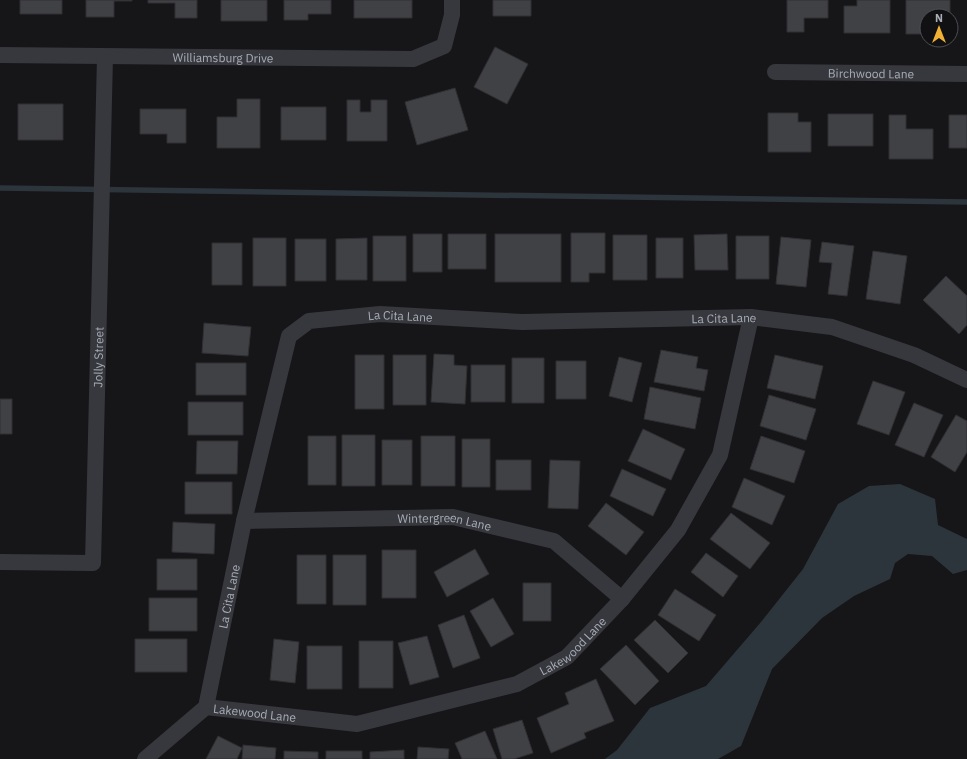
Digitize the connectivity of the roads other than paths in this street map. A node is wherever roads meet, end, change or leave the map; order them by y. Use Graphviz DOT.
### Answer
graph roads {
  1 [pos="452,0"];
  2 [pos="0,55"];
  3 [pos="105,57"];
  4 [pos="775,72"];
  5 [pos="967,74"];
  6 [pos="751,317"];
  7 [pos="967,380"];
  8 [pos="244,521"];
  9 [pos="0,562"];
  10 [pos="622,599"];
  11 [pos="206,707"];
  12 [pos="145,759"];
  1 -- 3 [label="street, Williamsburg Drive"];
  2 -- 3 [label="street, Williamsburg Drive"];
  3 -- 9 [label="street, Jolly Street"];
  4 -- 5 [label="street, Birchwood Lane"];
  6 -- 7 [label="street, La Cita Lane"];
  6 -- 8 [label="street, La Cita Lane"];
  6 -- 10 [label="street, Lakewood Lane"];
  8 -- 10 [label="street, Wintergreen Lane"];
  8 -- 11 [label="street, La Cita Lane"];
  10 -- 11 [label="street, Lakewood Lane"];
  11 -- 12 [label="street"];
}
